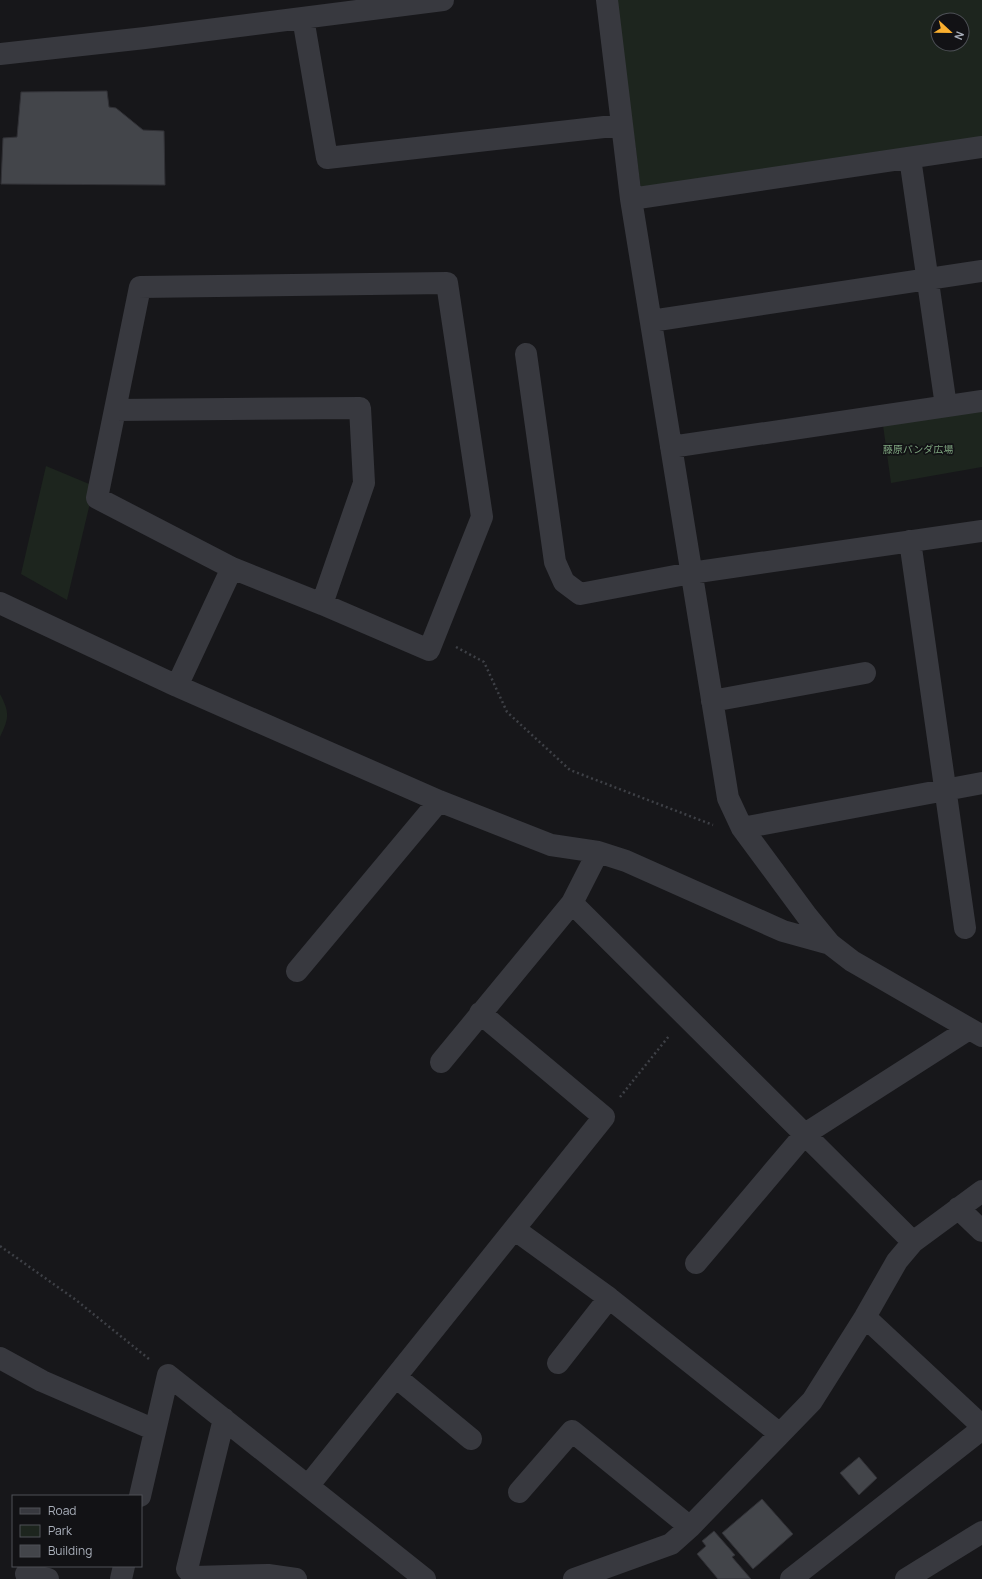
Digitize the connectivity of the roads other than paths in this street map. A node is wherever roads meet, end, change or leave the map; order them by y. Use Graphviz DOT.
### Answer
graph roads {
  1 [pos="442,0"];
  2 [pos="606,0"];
  3 [pos="303,18"];
  4 [pos="0,54"];
  5 [pos="622,124"];
  6 [pos="982,147"];
  7 [pos="910,158"];
  8 [pos="631,199"];
  9 [pos="982,271"];
  10 [pos="928,279"];
  11 [pos="651,320"];
  12 [pos="526,354"];
  13 [pos="982,401"];
  14 [pos="946,406"];
  15 [pos="115,410"];
  16 [pos="671,447"];
  17 [pos="982,531"];
  18 [pos="910,541"];
  19 [pos="232,568"];
  20 [pos="691,573"];
  21 [pos="0,603"];
  22 [pos="322,604"];
  23 [pos="865,673"];
  24 [pos="177,686"];
  25 [pos="712,701"];
  26 [pos="982,782"];
  27 [pos="945,790"];
  28 [pos="439,801"];
  29 [pos="742,828"];
  30 [pos="598,852"];
  31 [pos="572,903"];
  32 [pos="965,928"];
  33 [pos="830,944"];
  34 [pos="297,971"];
  35 [pos="480,1013"];
  36 [pos="976,1033"];
  37 [pos="441,1062"];
  38 [pos="805,1134"];
  39 [pos="982,1191"];
  40 [pos="958,1208"];
  41 [pos="514,1228"];
  42 [pos="982,1231"];
  43 [pos="913,1242"];
  44 [pos="696,1262"];
  45 [pos="609,1298"];
  46 [pos="865,1317"];
  47 [pos="0,1358"];
  48 [pos="558,1363"];
  49 [pos="396,1377"];
  50 [pos="224,1419"];
  51 [pos="982,1427"];
  52 [pos="156,1430"];
  53 [pos="780,1434"];
  54 [pos="472,1439"];
  55 [pos="308,1486"];
  56 [pos="519,1492"];
  57 [pos="140,1495"];
  58 [pos="690,1527"];
  59 [pos="982,1532"];
  60 [pos="124,1567"];
  61 [pos="26,1574"];
  62 [pos="414,1576"];
  63 [pos="48,1579"];
  64 [pos="121,1579"];
  65 [pos="296,1579"];
  66 [pos="574,1579"];
  67 [pos="791,1579"];
  68 [pos="906,1579"];
  1 -- 3 [label="street"];
  2 -- 5 [label="street"];
  3 -- 4 [label="street"];
  3 -- 5 [label="street"];
  5 -- 8 [label="street"];
  6 -- 7 [label="street"];
  7 -- 8 [label="street"];
  7 -- 10 [label="street"];
  8 -- 11 [label="street"];
  9 -- 10 [label="street"];
  10 -- 11 [label="street"];
  10 -- 14 [label="street"];
  11 -- 16 [label="street"];
  12 -- 20 [label="street"];
  13 -- 14 [label="street"];
  14 -- 16 [label="street"];
  15 -- 19 [label="street"];
  15 -- 22 [label="street"];
  15 -- 22 [label="street"];
  16 -- 20 [label="street"];
  17 -- 18 [label="street"];
  18 -- 20 [label="street"];
  18 -- 27 [label="street"];
  19 -- 22 [label="street"];
  19 -- 24 [label="street"];
  20 -- 25 [label="street"];
  21 -- 24 [label="street"];
  23 -- 25 [label="street"];
  24 -- 28 [label="street"];
  25 -- 29 [label="street"];
  26 -- 27 [label="street"];
  27 -- 29 [label="street"];
  27 -- 32 [label="street"];
  28 -- 30 [label="street"];
  28 -- 34 [label="street"];
  29 -- 33 [label="street"];
  30 -- 31 [label="street"];
  30 -- 33 [label="street"];
  31 -- 35 [label="street"];
  31 -- 38 [label="street"];
  33 -- 36 [label="street"];
  35 -- 37 [label="street"];
  35 -- 41 [label="street"];
  36 -- 38 [label="street"];
  38 -- 43 [label="street"];
  38 -- 44 [label="street"];
  39 -- 40 [label="street"];
  40 -- 42 [label="street"];
  40 -- 43 [label="street"];
  41 -- 45 [label="street"];
  41 -- 49 [label="street"];
  43 -- 46 [label="street"];
  45 -- 48 [label="street"];
  45 -- 53 [label="street"];
  46 -- 51 [label="street"];
  46 -- 53 [label="street"];
  47 -- 52 [label="street"];
  49 -- 54 [label="street"];
  49 -- 55 [label="street"];
  50 -- 52 [label="street"];
  50 -- 55 [label="street"];
  50 -- 65 [label="street"];
  51 -- 67 [label="street"];
  52 -- 57 [label="street"];
  53 -- 58 [label="street"];
  55 -- 62 [label="street"];
  56 -- 58 [label="street"];
  58 -- 66 [label="street"];
  59 -- 68 [label="street"];
  60 -- 64 [label="street"];
  61 -- 63 [label="street"];
}
